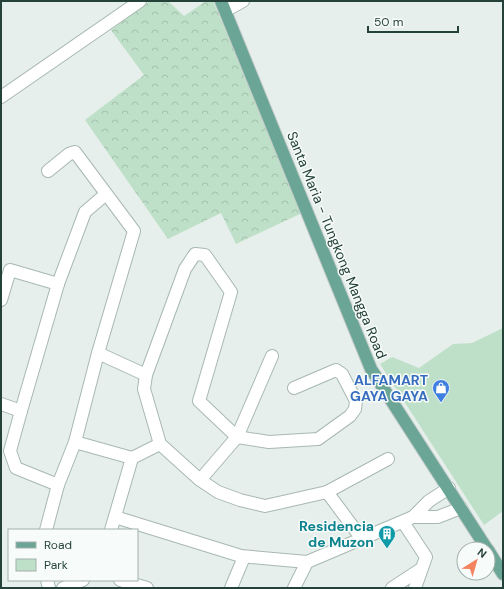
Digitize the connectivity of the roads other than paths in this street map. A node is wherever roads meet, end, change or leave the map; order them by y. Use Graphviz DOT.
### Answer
graph roads {
  1 [pos="140,1"];
  2 [pos="244,1"];
  3 [pos="223,6"];
  4 [pos="1,97"];
  5 [pos="48,171"];
  6 [pos="106,194"];
  7 [pos="58,284"];
  8 [pos="1,300"];
  9 [pos="98,353"];
  10 [pos="272,356"];
  11 [pos="146,375"];
  12 [pos="294,388"];
  13 [pos="1,404"];
  14 [pos="20,411"];
  15 [pos="237,437"];
  16 [pos="75,442"];
  17 [pos="160,444"];
  18 [pos="132,458"];
  19 [pos="388,459"];
  20 [pos="200,480"];
  21 [pos="58,485"];
  22 [pos="449,488"];
  23 [pos="327,492"];
  24 [pos="461,508"];
  25 [pos="115,517"];
  26 [pos="408,519"];
  27 [pos="46,529"];
  28 [pos="111,529"];
  29 [pos="362,539"];
  30 [pos="482,541"];
  31 [pos="244,557"];
  32 [pos="307,562"];
  33 [pos="496,563"];
  34 [pos="421,569"];
  35 [pos="503,574"];
  36 [pos="80,581"];
  37 [pos="123,581"];
  38 [pos="63,588"];
  39 [pos="147,588"];
  40 [pos="231,588"];
  41 [pos="294,588"];
  42 [pos="392,588"];
  43 [pos="415,588"];
  1 -- 4 [label="street"];
  2 -- 3 [label="street"];
  3 -- 22 [label="main road, Santa Maria - Tungkong Mangga Road"];
  5 -- 6 [label="street"];
  6 -- 7 [label="street"];
  6 -- 9 [label="street"];
  7 -- 8 [label="street"];
  7 -- 14 [label="street"];
  9 -- 11 [label="street"];
  9 -- 16 [label="street"];
  10 -- 15 [label="street"];
  11 -- 15 [label="street"];
  11 -- 17 [label="street"];
  12 -- 15 [label="street"];
  13 -- 14 [label="street"];
  14 -- 21 [label="street"];
  15 -- 20 [label="street"];
  16 -- 18 [label="street"];
  16 -- 21 [label="street"];
  17 -- 18 [label="street"];
  17 -- 20 [label="street"];
  18 -- 25 [label="street"];
  19 -- 23 [label="street"];
  20 -- 23 [label="street"];
  21 -- 27 [label="street"];
  22 -- 24 [label="main road, Santa Maria - Tungkong Mangga Road"];
  22 -- 26 [label="street"];
  23 -- 29 [label="street"];
  24 -- 26 [label="street"];
  24 -- 30 [label="main road, Santa Maria - Tungkong Mangga Road"];
  25 -- 28 [label="street"];
  25 -- 31 [label="street"];
  26 -- 29 [label="street"];
  26 -- 34 [label="street"];
  29 -- 32 [label="street"];
  31 -- 32 [label="street"];
  31 -- 40 [label="street"];
  32 -- 41 [label="street"];
  33 -- 35 [label="main road, Santa Maria - Tungkong Mangga Road"];
  34 -- 42 [label="street"];
  34 -- 43 [label="street"];
  36 -- 38 [label="street"];
  37 -- 39 [label="street"];
}
